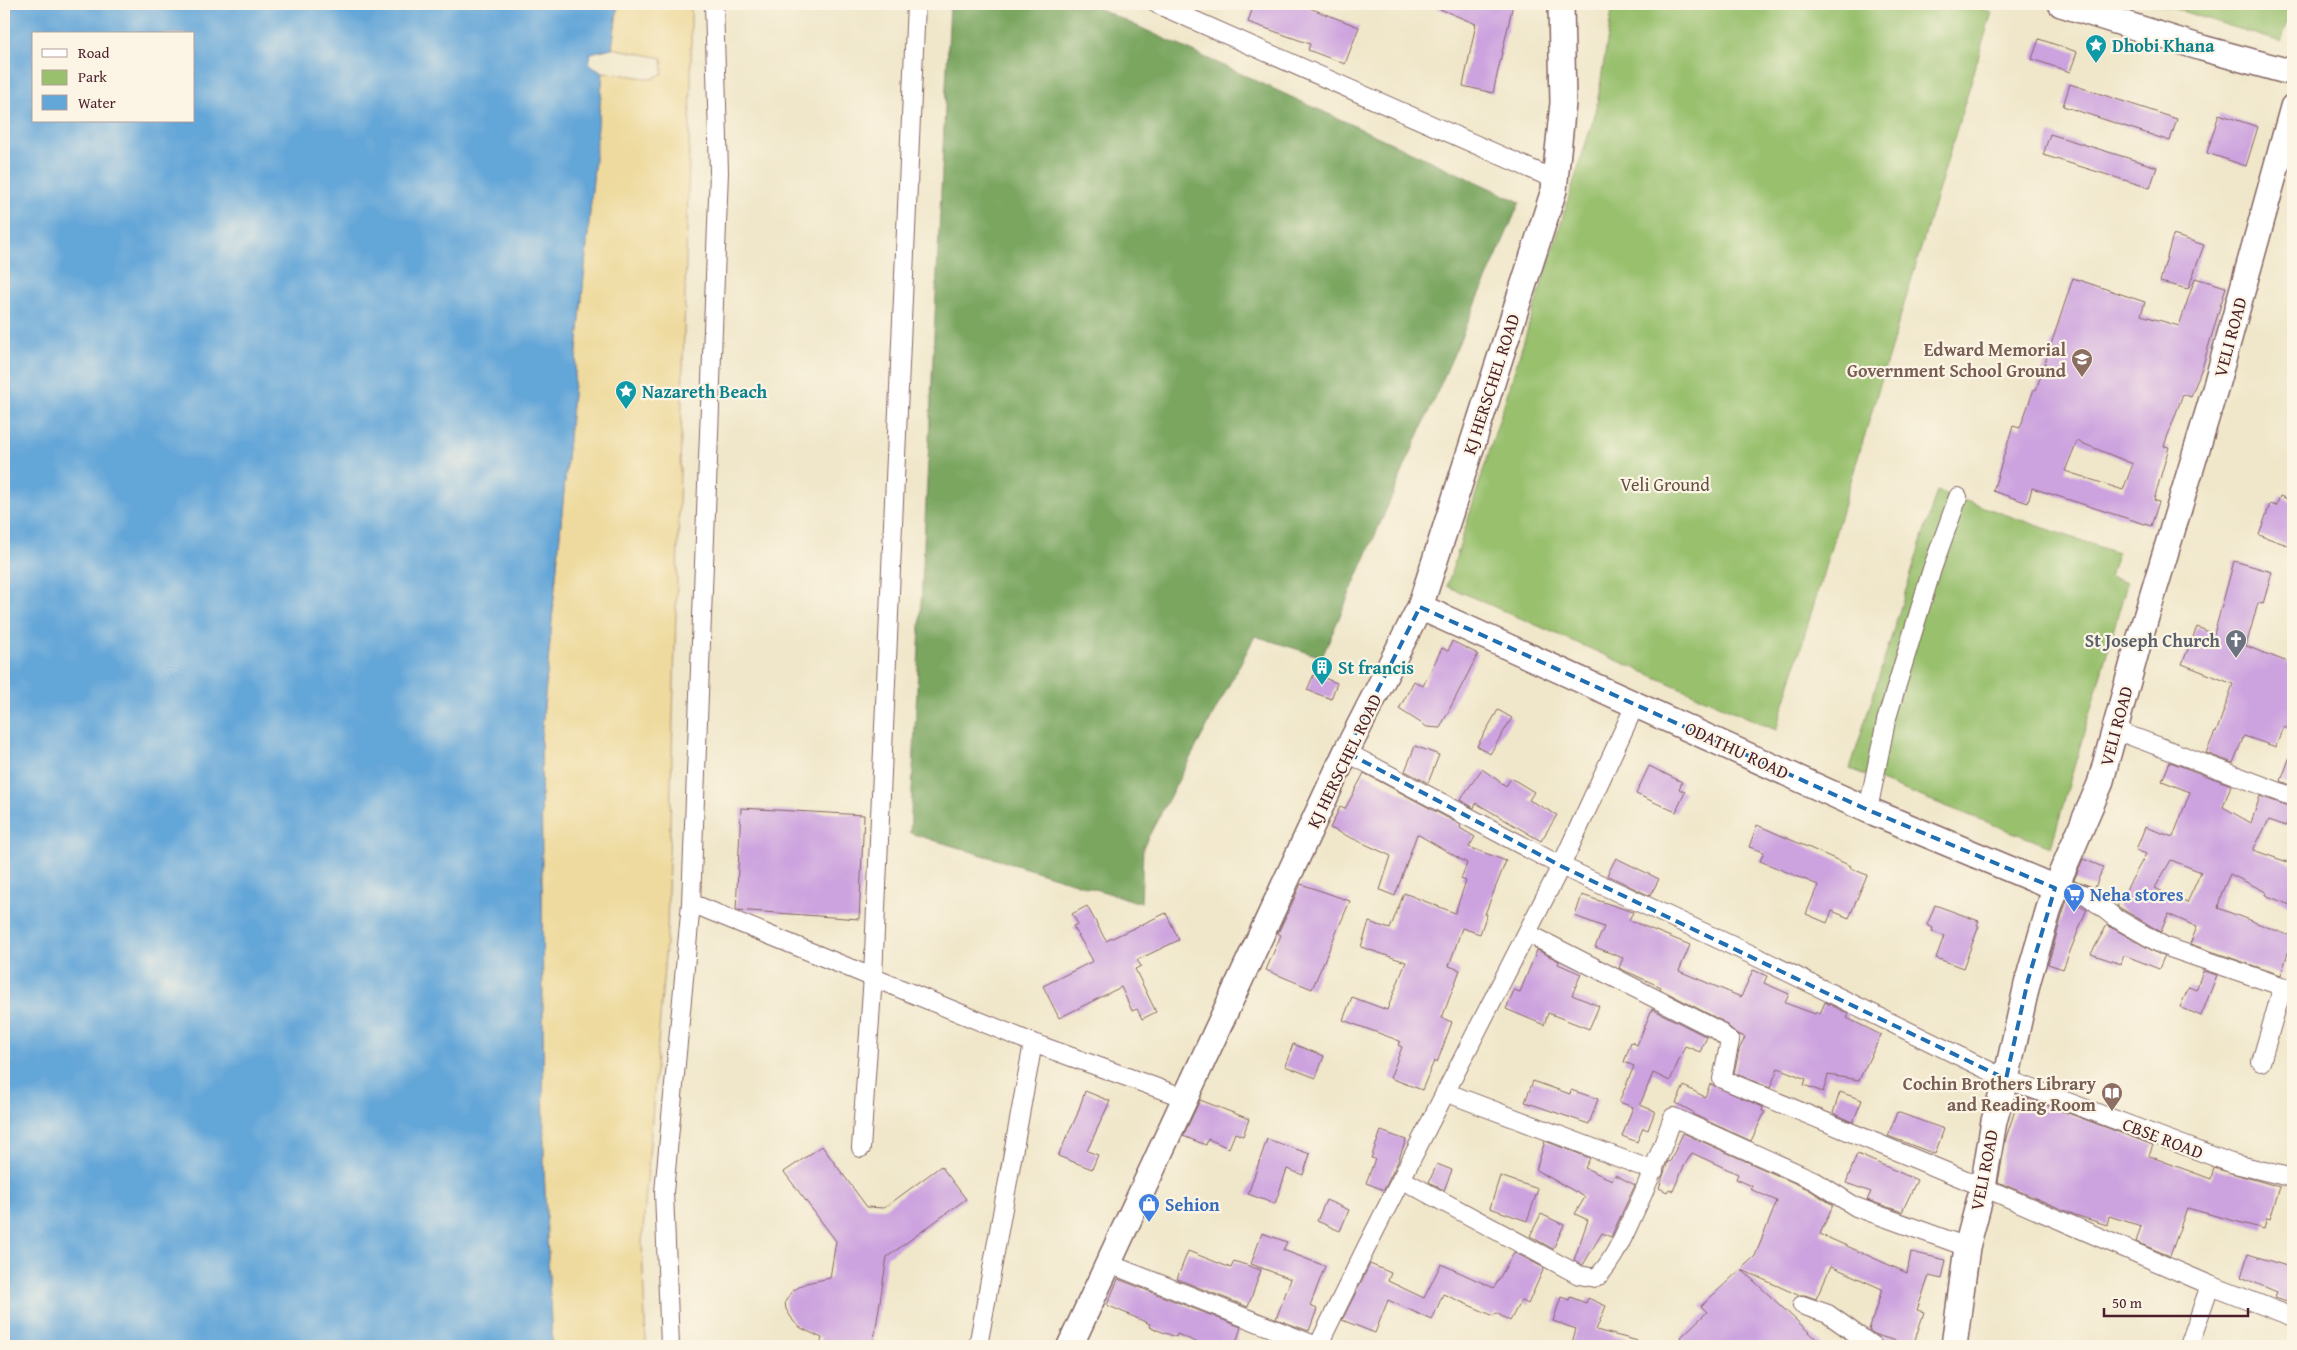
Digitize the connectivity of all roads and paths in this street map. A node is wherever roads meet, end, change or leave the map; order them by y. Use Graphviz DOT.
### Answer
graph roads {
  1 [pos="714,4"];
  2 [pos="916,4"];
  3 [pos="1157,4"];
  4 [pos="1561,4"];
  5 [pos="2061,4"];
  6 [pos="2293,73"];
  7 [pos="2293,107"];
  8 [pos="1556,180"];
  9 [pos="1958,497"];
  10 [pos="1420,607"];
  11 [pos="1636,703"];
  12 [pos="2115,730"];
  13 [pos="1346,752"];
  14 [pos="2293,798"];
  15 [pos="1868,810"];
  16 [pos="1561,866"];
  17 [pos="2055,888"];
  18 [pos="691,904"];
  19 [pos="1526,933"];
  20 [pos="873,976"];
  21 [pos="2288,988"];
  22 [pos="1033,1043"];
  23 [pos="2261,1062"];
  24 [pos="2006,1079"];
  25 [pos="1445,1092"];
  26 [pos="1185,1098"];
  27 [pos="861,1148"];
  28 [pos="1654,1171"];
  29 [pos="2293,1178"];
  30 [pos="1401,1179"];
  31 [pos="1983,1186"];
  32 [pos="1967,1247"];
  33 [pos="1107,1263"];
  34 [pos="2210,1284"];
  35 [pos="1802,1305"];
  36 [pos="2293,1317"];
  37 [pos="670,1346"];
  38 [pos="978,1346"];
  39 [pos="1070,1346"];
  40 [pos="1318,1346"];
  41 [pos="1873,1346"];
  42 [pos="1954,1346"];
  43 [pos="2189,1346"];
  1 -- 18 [label="street"];
  2 -- 20 [label="street"];
  3 -- 8 [label="street"];
  4 -- 8 [label="main road, KJ HERSCHEL ROAD"];
  5 -- 6 [label="main road"];
  7 -- 12 [label="main road, VELI ROAD"];
  8 -- 10 [label="main road, KJ HERSCHEL ROAD"];
  9 -- 15 [label="street"];
  10 -- 11 [label="main road, ODATHU ROAD"];
  10 -- 13 [label="main road, KJ HERSCHEL ROAD"];
  11 -- 15 [label="main road, ODATHU ROAD"];
  11 -- 16 [label="street"];
  12 -- 14 [label="street"];
  12 -- 17 [label="main road, VELI ROAD"];
  13 -- 16 [label="street, CBSE ROAD"];
  13 -- 26 [label="main road, KJ HERSCHEL ROAD"];
  15 -- 17 [label="main road, ODATHU ROAD"];
  16 -- 19 [label="street"];
  16 -- 24 [label="street, CBSE ROAD"];
  17 -- 21 [label="street"];
  17 -- 24 [label="main road, VELI ROAD"];
  18 -- 20 [label="street"];
  18 -- 37 [label="street"];
  19 -- 25 [label="street"];
  19 -- 31 [label="street"];
  20 -- 22 [label="street"];
  20 -- 27 [label="street"];
  21 -- 23 [label="street"];
  22 -- 26 [label="street"];
  22 -- 38 [label="street"];
  24 -- 29 [label="street, CBSE ROAD"];
  24 -- 31 [label="main road, VELI ROAD"];
  25 -- 28 [label="street"];
  25 -- 30 [label="street"];
  26 -- 33 [label="main road, KJ HERSCHEL ROAD"];
  28 -- 30 [label="street"];
  28 -- 32 [label="street"];
  30 -- 40 [label="street"];
  31 -- 32 [label="main road, VELI ROAD"];
  31 -- 34 [label="street"];
  32 -- 42 [label="main road, VELI ROAD"];
  33 -- 39 [label="main road, KJ HERSCHEL ROAD"];
  33 -- 40 [label="street"];
  34 -- 36 [label="street"];
  34 -- 43 [label="street"];
  35 -- 41 [label="street"];
}
